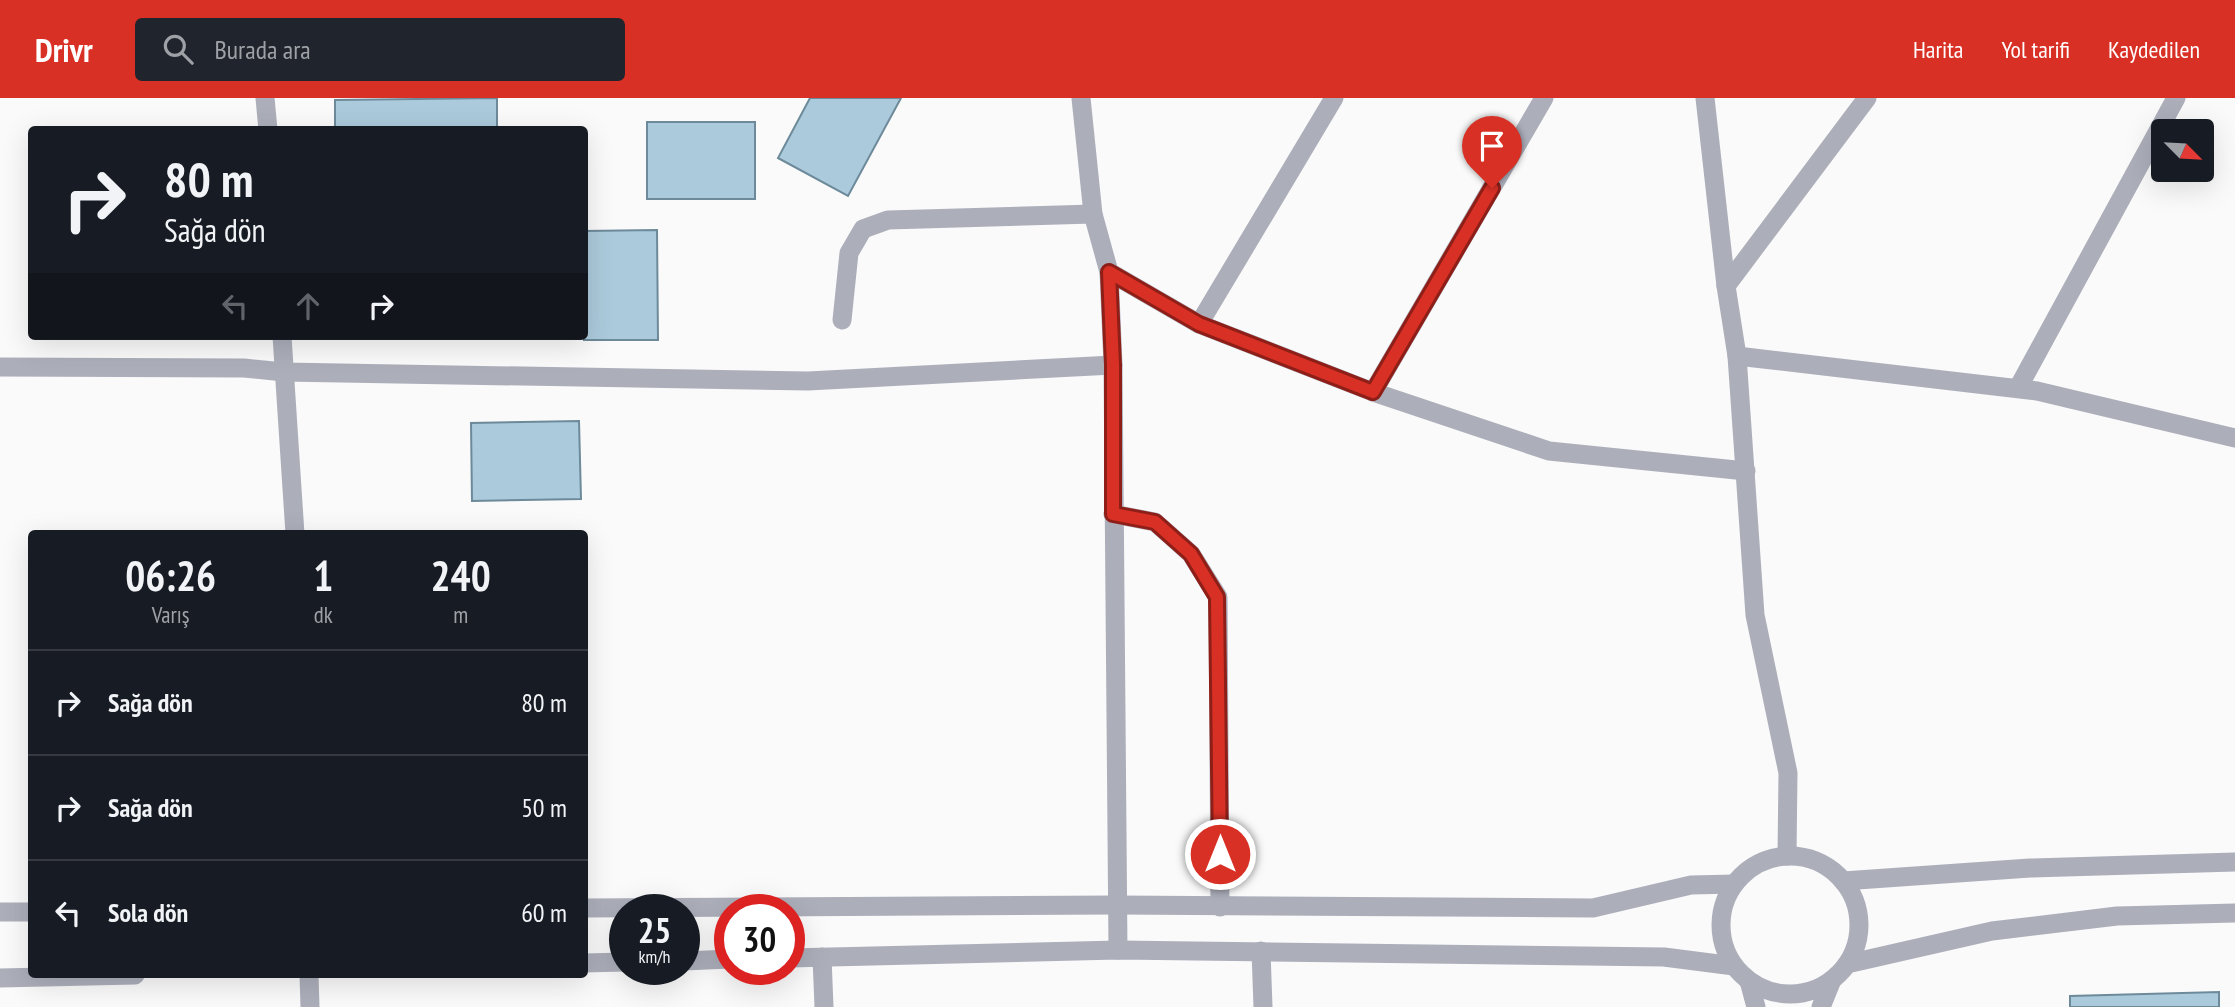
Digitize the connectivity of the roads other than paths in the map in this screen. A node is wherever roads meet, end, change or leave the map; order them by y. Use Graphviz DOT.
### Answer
graph roads {
  1 [pos="265,98"];
  2 [pos="1082,98"];
  3 [pos="1544,98"];
  4 [pos="1705,98"];
  5 [pos="1867,98"];
  6 [pos="2176,98"];
  7 [pos="1330,100"];
  8 [pos="268,126"];
  9 [pos="1093,214"];
  10 [pos="1109,272"];
  11 [pos="1726,286"];
  12 [pos="842,320"];
  13 [pos="1199,324"];
  14 [pos="282,340"];
  15 [pos="1737,356"];
  16 [pos="1113,365"];
  17 [pos="0,367"];
  18 [pos="284,372"];
  19 [pos="2018,388"];
  20 [pos="1373,392"];
  21 [pos="2235,438"];
  22 [pos="1746,471"];
  23 [pos="1113,514"];
  24 [pos="295,530"];
  25 [pos="1787,856"];
  26 [pos="2235,862"];
  27 [pos="1843,881"];
  28 [pos="1734,884"];
  29 [pos="1116,905"];
  30 [pos="1220,907"];
  31 [pos="588,908"];
  32 [pos="0,912"];
  33 [pos="28,912"];
  34 [pos="2235,913"];
  35 [pos="1118,950"];
  36 [pos="1261,951"];
  37 [pos="822,957"];
  38 [pos="805,958"];
  39 [pos="609,962"];
  40 [pos="588,963"];
  41 [pos="1847,964"];
  42 [pos="1734,966"];
  43 [pos="28,977"];
  44 [pos="0,978"];
  45 [pos="309,978"];
  46 [pos="1832,980"];
  47 [pos="1749,981"];
  48 [pos="310,1007"];
  49 [pos="824,1007"];
  50 [pos="1263,1007"];
  51 [pos="1756,1007"];
  52 [pos="1821,1007"];
  1 -- 8 [label="street"];
  2 -- 9 [label="street"];
  3 -- 20 [label="street"];
  4 -- 11 [label="street"];
  5 -- 11 [label="street"];
  6 -- 19 [label="street"];
  7 -- 13 [label="street"];
  9 -- 10 [label="street"];
  9 -- 12 [label="street"];
  10 -- 13 [label="street"];
  10 -- 16 [label="street"];
  11 -- 15 [label="street"];
  13 -- 20 [label="street"];
  14 -- 18 [label="street"];
  15 -- 19 [label="street"];
  15 -- 22 [label="street"];
  16 -- 18 [label="street"];
  16 -- 23 [label="street"];
  17 -- 18 [label="street"];
  18 -- 24 [label="street"];
  19 -- 21 [label="street"];
  20 -- 22 [label="street"];
  22 -- 25 [label="street"];
  23 -- 29 [label="street"];
  23 -- 30 [label="street"];
  25 -- 27 [label="street"];
  25 -- 28 [label="street"];
  26 -- 27 [label="street"];
  27 -- 41 [label="street"];
  28 -- 30 [label="street"];
  28 -- 42 [label="street"];
  29 -- 30 [label="street"];
  29 -- 31 [label="street"];
  29 -- 35 [label="street"];
  32 -- 33 [label="street"];
  34 -- 41 [label="street"];
  35 -- 36 [label="street"];
  35 -- 37 [label="street"];
  36 -- 42 [label="street"];
  36 -- 50 [label="street"];
  37 -- 38 [label="street"];
  37 -- 49 [label="street"];
  39 -- 40 [label="street"];
  41 -- 46 [label="street"];
  42 -- 47 [label="street"];
  43 -- 44 [label="street"];
  45 -- 48 [label="street"];
  46 -- 47 [label="street"];
  46 -- 52 [label="street"];
  47 -- 51 [label="street"];
}
